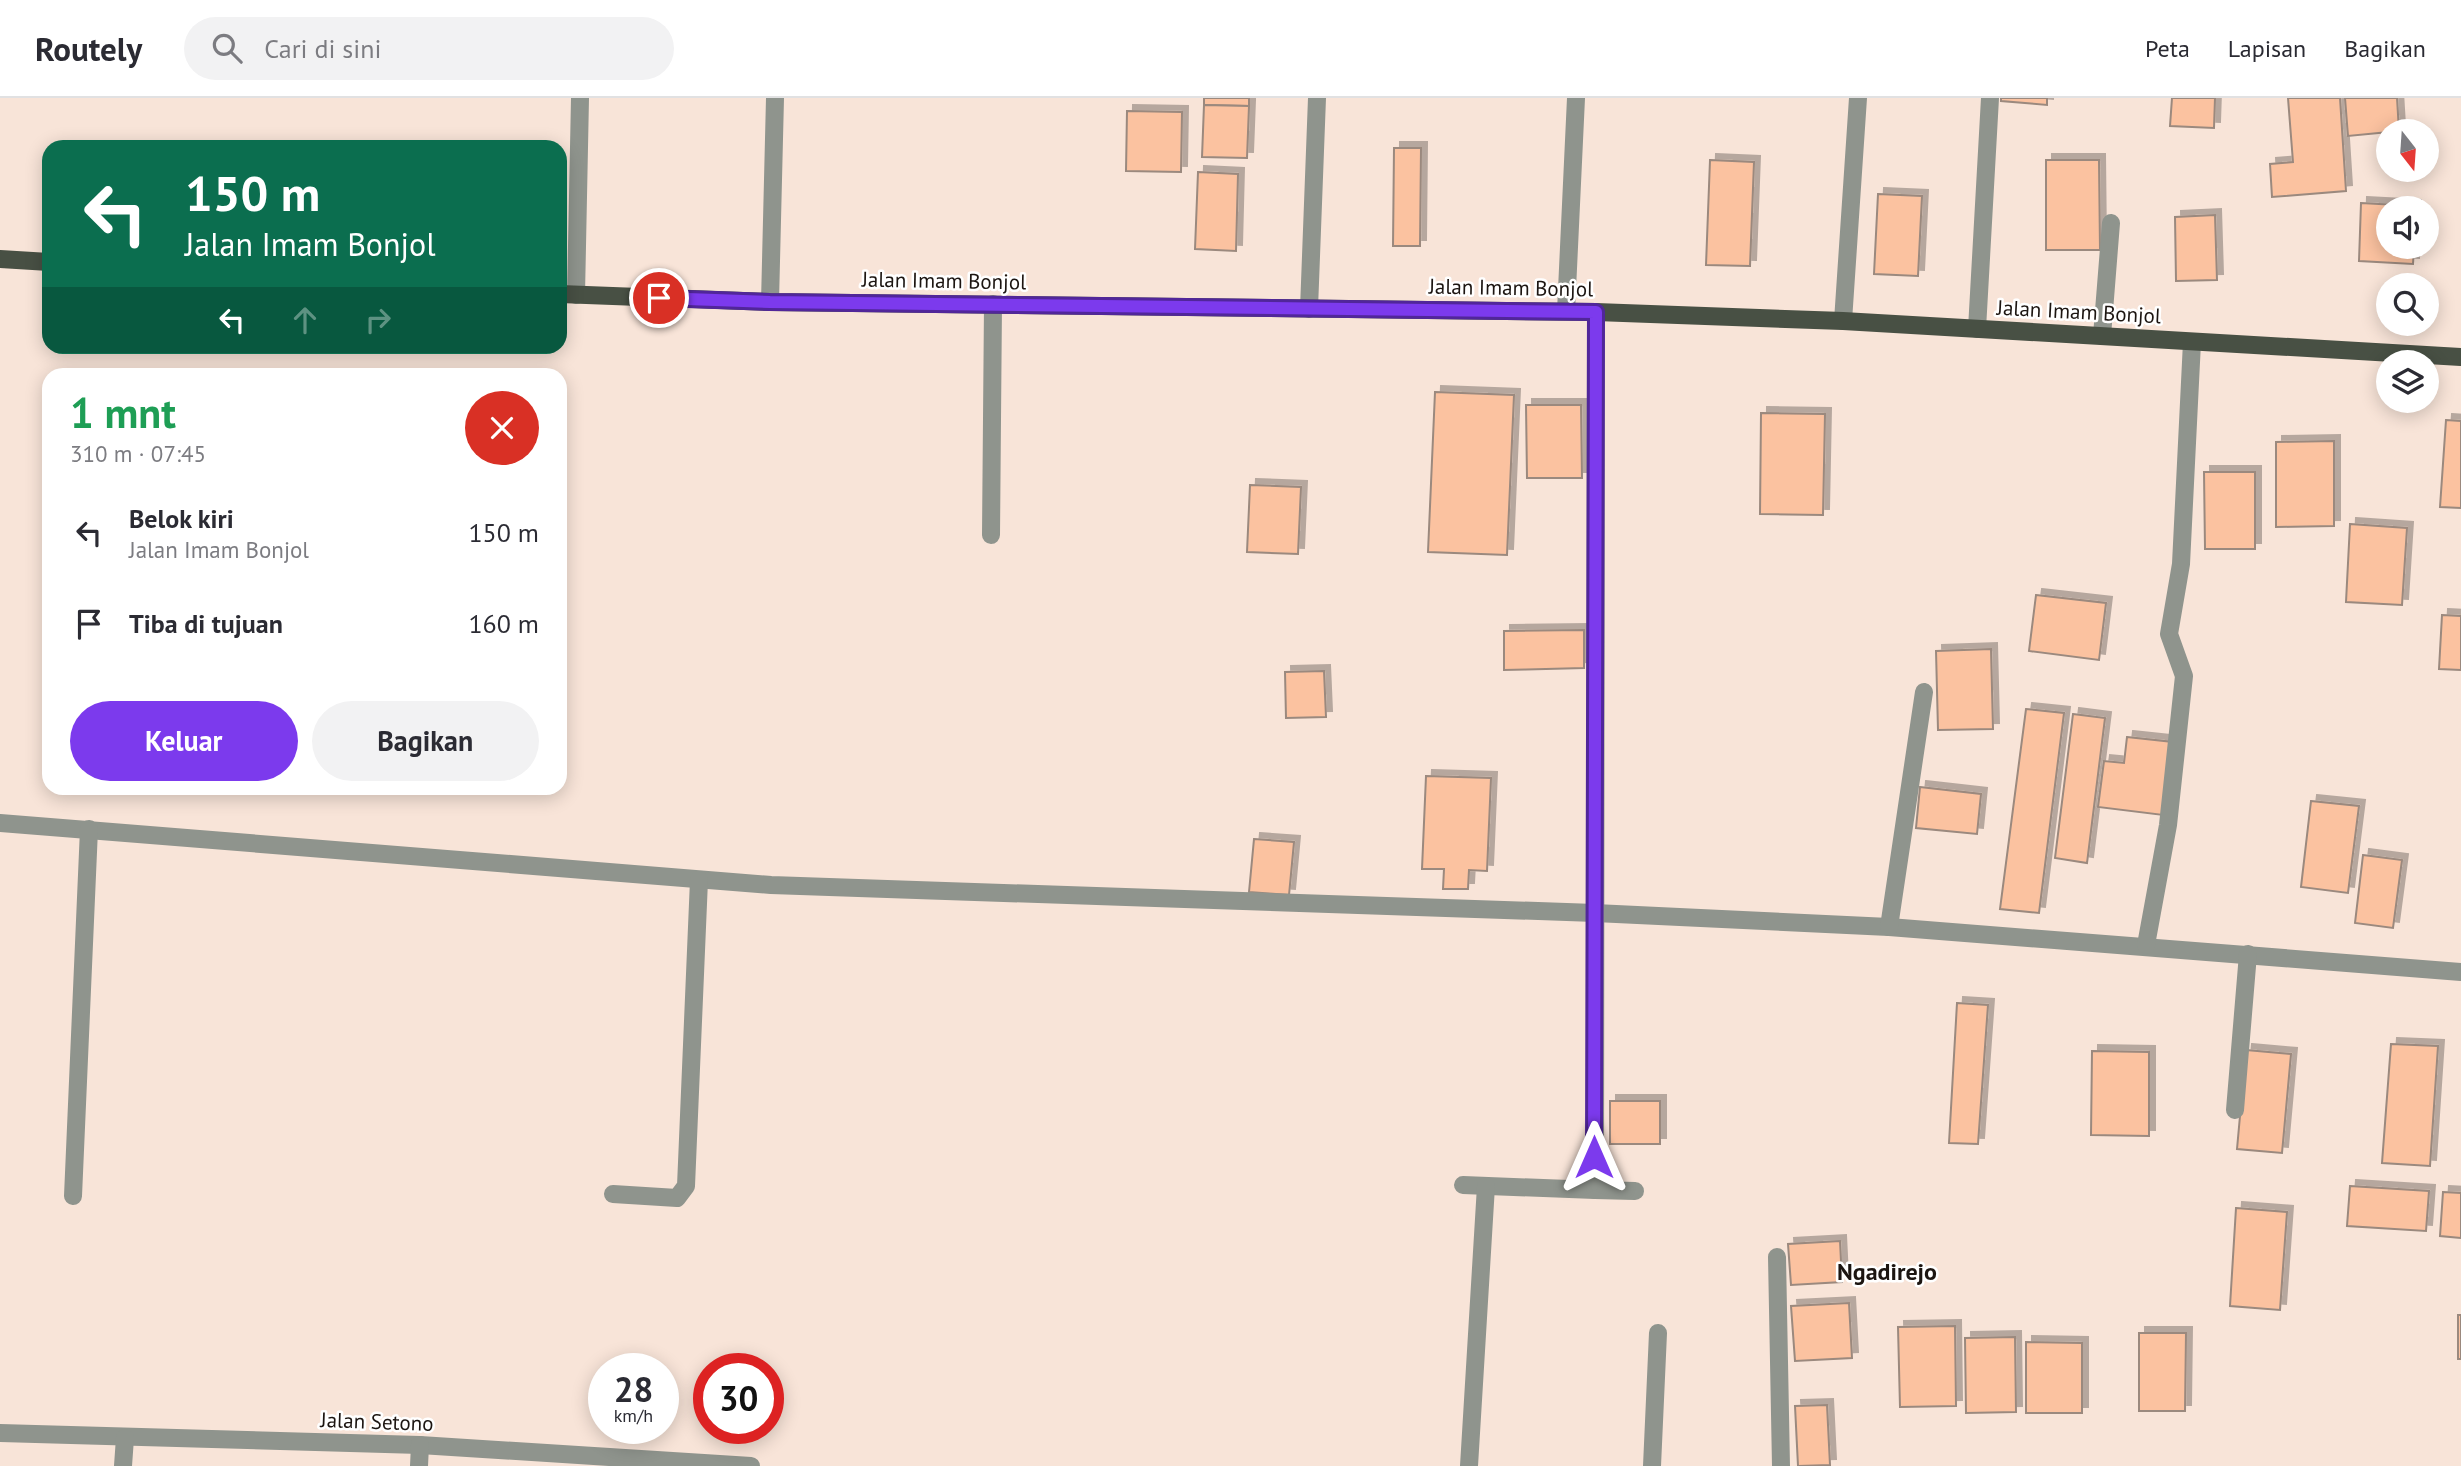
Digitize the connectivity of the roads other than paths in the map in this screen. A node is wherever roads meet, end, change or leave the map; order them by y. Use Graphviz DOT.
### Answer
graph roads {
  1 [pos="580,98"];
  2 [pos="775,98"];
  3 [pos="1317,98"];
  4 [pos="1576,98"];
  5 [pos="1858,98"];
  6 [pos="1990,98"];
  7 [pos="2111,223"];
  8 [pos="0,259"];
  9 [pos="42,262"];
  10 [pos="568,294"];
  11 [pos="770,302"];
  12 [pos="993,304"];
  13 [pos="1309,309"];
  14 [pos="1566,311"];
  15 [pos="1596,312"];
  16 [pos="1843,321"];
  17 [pos="1977,329"];
  18 [pos="2102,336"];
  19 [pos="2192,342"];
  20 [pos="2461,357"];
  21 [pos="991,535"];
  22 [pos="1924,692"];
  23 [pos="0,822"];
  24 [pos="89,829"];
  25 [pos="699,880"];
  26 [pos="1595,913"];
  27 [pos="1889,927"];
  28 [pos="2146,945"];
  29 [pos="2248,954"];
  30 [pos="2461,972"];
  31 [pos="2235,1110"];
  32 [pos="1463,1185"];
  33 [pos="1486,1186"];
  34 [pos="1595,1190"];
  35 [pos="1635,1191"];
  36 [pos="613,1194"];
  37 [pos="73,1196"];
  38 [pos="1777,1257"];
  39 [pos="1658,1333"];
  40 [pos="0,1433"];
  41 [pos="125,1438"];
  42 [pos="420,1445"];
  43 [pos="560,1460"];
  44 [pos="122,1466"];
  45 [pos="419,1466"];
  46 [pos="751,1466"];
  47 [pos="1469,1466"];
  48 [pos="1652,1466"];
  49 [pos="1781,1466"];
  1 -- 10 [label="street"];
  2 -- 11 [label="street"];
  3 -- 13 [label="street"];
  4 -- 14 [label="street"];
  5 -- 16 [label="street"];
  6 -- 17 [label="street"];
  7 -- 18 [label="street"];
  8 -- 9 [label="main road"];
  10 -- 11 [label="main road, Jalan Imam Bonjol"];
  11 -- 12 [label="main road, Jalan Imam Bonjol"];
  12 -- 13 [label="main road, Jalan Imam Bonjol"];
  12 -- 21 [label="street"];
  13 -- 14 [label="main road, Jalan Imam Bonjol"];
  14 -- 15 [label="main road, Jalan Imam Bonjol"];
  15 -- 16 [label="main road, Jalan Imam Bonjol"];
  15 -- 26 [label="street"];
  16 -- 17 [label="main road, Jalan Imam Bonjol"];
  17 -- 18 [label="main road, Jalan Imam Bonjol"];
  18 -- 19 [label="main road, Jalan Imam Bonjol"];
  19 -- 20 [label="main road, Jalan Imam Bonjol"];
  19 -- 28 [label="street"];
  22 -- 27 [label="street"];
  23 -- 24 [label="street"];
  24 -- 25 [label="street"];
  24 -- 37 [label="street"];
  25 -- 26 [label="street"];
  25 -- 36 [label="street"];
  26 -- 27 [label="street"];
  26 -- 34 [label="street"];
  27 -- 28 [label="street"];
  28 -- 29 [label="street"];
  29 -- 30 [label="street"];
  29 -- 31 [label="street"];
  32 -- 33 [label="street"];
  33 -- 34 [label="street"];
  33 -- 47 [label="street"];
  34 -- 35 [label="street"];
  38 -- 49 [label="street"];
  39 -- 48 [label="street"];
  40 -- 41 [label="street, Jalan Setono"];
  41 -- 42 [label="street, Jalan Setono"];
  41 -- 44 [label="street"];
  42 -- 43 [label="street, Jalan Setono"];
  42 -- 45 [label="street"];
  43 -- 46 [label="street, Jalan Setono"];
}
